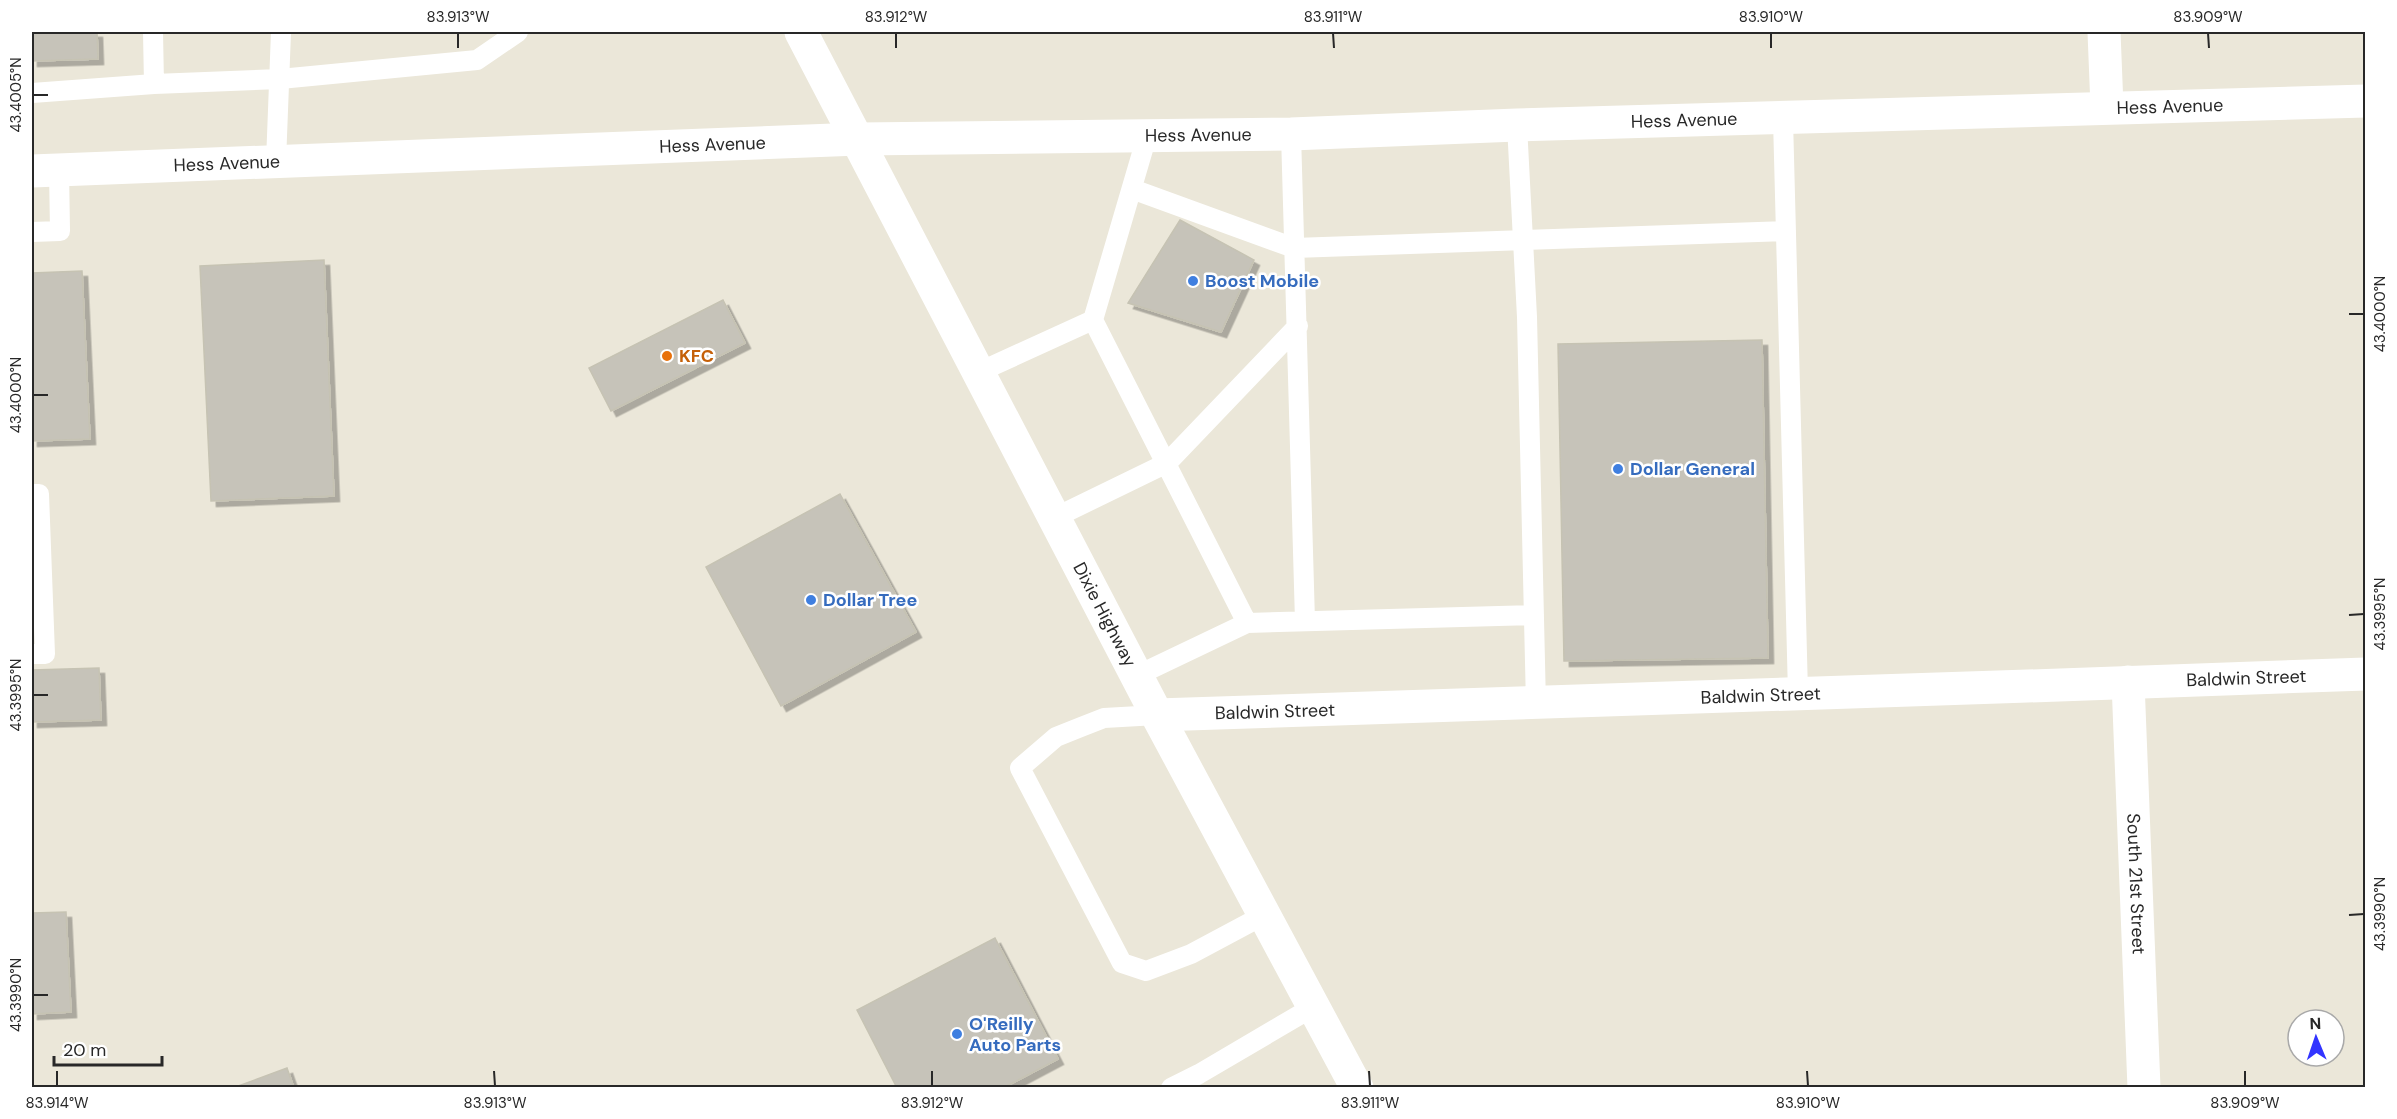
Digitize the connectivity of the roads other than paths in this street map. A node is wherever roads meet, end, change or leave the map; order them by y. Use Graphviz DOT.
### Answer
graph roads {
  1 [pos="153,32"];
  2 [pos="281,32"];
  3 [pos="518,32"];
  4 [pos="801,32"];
  5 [pos="2104,32"];
  6 [pos="280,79"];
  7 [pos="154,84"];
  8 [pos="32,93"];
  9 [pos="2366,101"];
  10 [pos="2107,107"];
  11 [pos="1782,119"];
  12 [pos="1517,125"];
  13 [pos="1291,134"];
  14 [pos="1147,136"];
  15 [pos="859,139"];
  16 [pos="276,162"];
  17 [pos="45,170"];
  18 [pos="1132,189"];
  19 [pos="1786,231"];
  20 [pos="32,232"];
  21 [pos="1523,242"];
  22 [pos="1294,248"];
  23 [pos="1093,321"];
  24 [pos="1298,326"];
  25 [pos="979,372"];
  26 [pos="1167,463"];
  27 [pos="32,495"];
  28 [pos="1054,518"];
  29 [pos="1534,615"];
  30 [pos="1305,621"];
  31 [pos="1247,623"];
  32 [pos="32,654"];
  33 [pos="2366,674"];
  34 [pos="1136,676"];
  35 [pos="2128,682"];
  36 [pos="1798,693"];
  37 [pos="1536,705"];
  38 [pos="1156,715"];
  39 [pos="1264,915"];
  40 [pos="1313,1007"];
  41 [pos="1183,1085"];
  42 [pos="1357,1088"];
  43 [pos="2144,1088"];
  1 -- 7 [label="lane"];
  2 -- 6 [label="lane"];
  3 -- 6 [label="lane"];
  4 -- 15 [label="street, Dixie Highway"];
  5 -- 10 [label="street"];
  6 -- 7 [label="lane"];
  6 -- 16 [label="lane"];
  7 -- 8 [label="lane"];
  9 -- 10 [label="street, Hess Avenue"];
  10 -- 11 [label="street, Hess Avenue"];
  11 -- 12 [label="street, Hess Avenue"];
  11 -- 19 [label="lane"];
  12 -- 13 [label="street, Hess Avenue"];
  12 -- 21 [label="lane"];
  13 -- 14 [label="street, Hess Avenue"];
  13 -- 22 [label="lane"];
  14 -- 15 [label="street, Hess Avenue"];
  14 -- 18 [label="lane"];
  15 -- 16 [label="street, Hess Avenue"];
  15 -- 25 [label="street, Dixie Highway"];
  16 -- 17 [label="street, Hess Avenue"];
  17 -- 20 [label="lane"];
  18 -- 22 [label="lane"];
  18 -- 23 [label="lane"];
  19 -- 21 [label="lane"];
  19 -- 36 [label="lane"];
  21 -- 22 [label="lane"];
  21 -- 29 [label="lane"];
  22 -- 24 [label="lane"];
  23 -- 25 [label="lane"];
  23 -- 26 [label="lane"];
  24 -- 26 [label="lane"];
  24 -- 30 [label="lane"];
  25 -- 28 [label="street, Dixie Highway"];
  26 -- 28 [label="lane"];
  26 -- 31 [label="lane"];
  27 -- 32 [label="lane"];
  28 -- 34 [label="street, Dixie Highway"];
  29 -- 30 [label="lane"];
  29 -- 37 [label="lane"];
  30 -- 31 [label="lane"];
  31 -- 34 [label="lane"];
  33 -- 35 [label="street, Baldwin Street"];
  34 -- 38 [label="street, Dixie Highway"];
  35 -- 36 [label="street, Baldwin Street"];
  35 -- 43 [label="street, South 21st Street"];
  36 -- 37 [label="street, Baldwin Street"];
  37 -- 38 [label="street, Baldwin Street"];
  38 -- 39 [label="street, Dixie Highway"];
  38 -- 39 [label="lane"];
  39 -- 40 [label="street, Dixie Highway"];
  40 -- 41 [label="lane"];
  40 -- 42 [label="street, Dixie Highway"];
}
